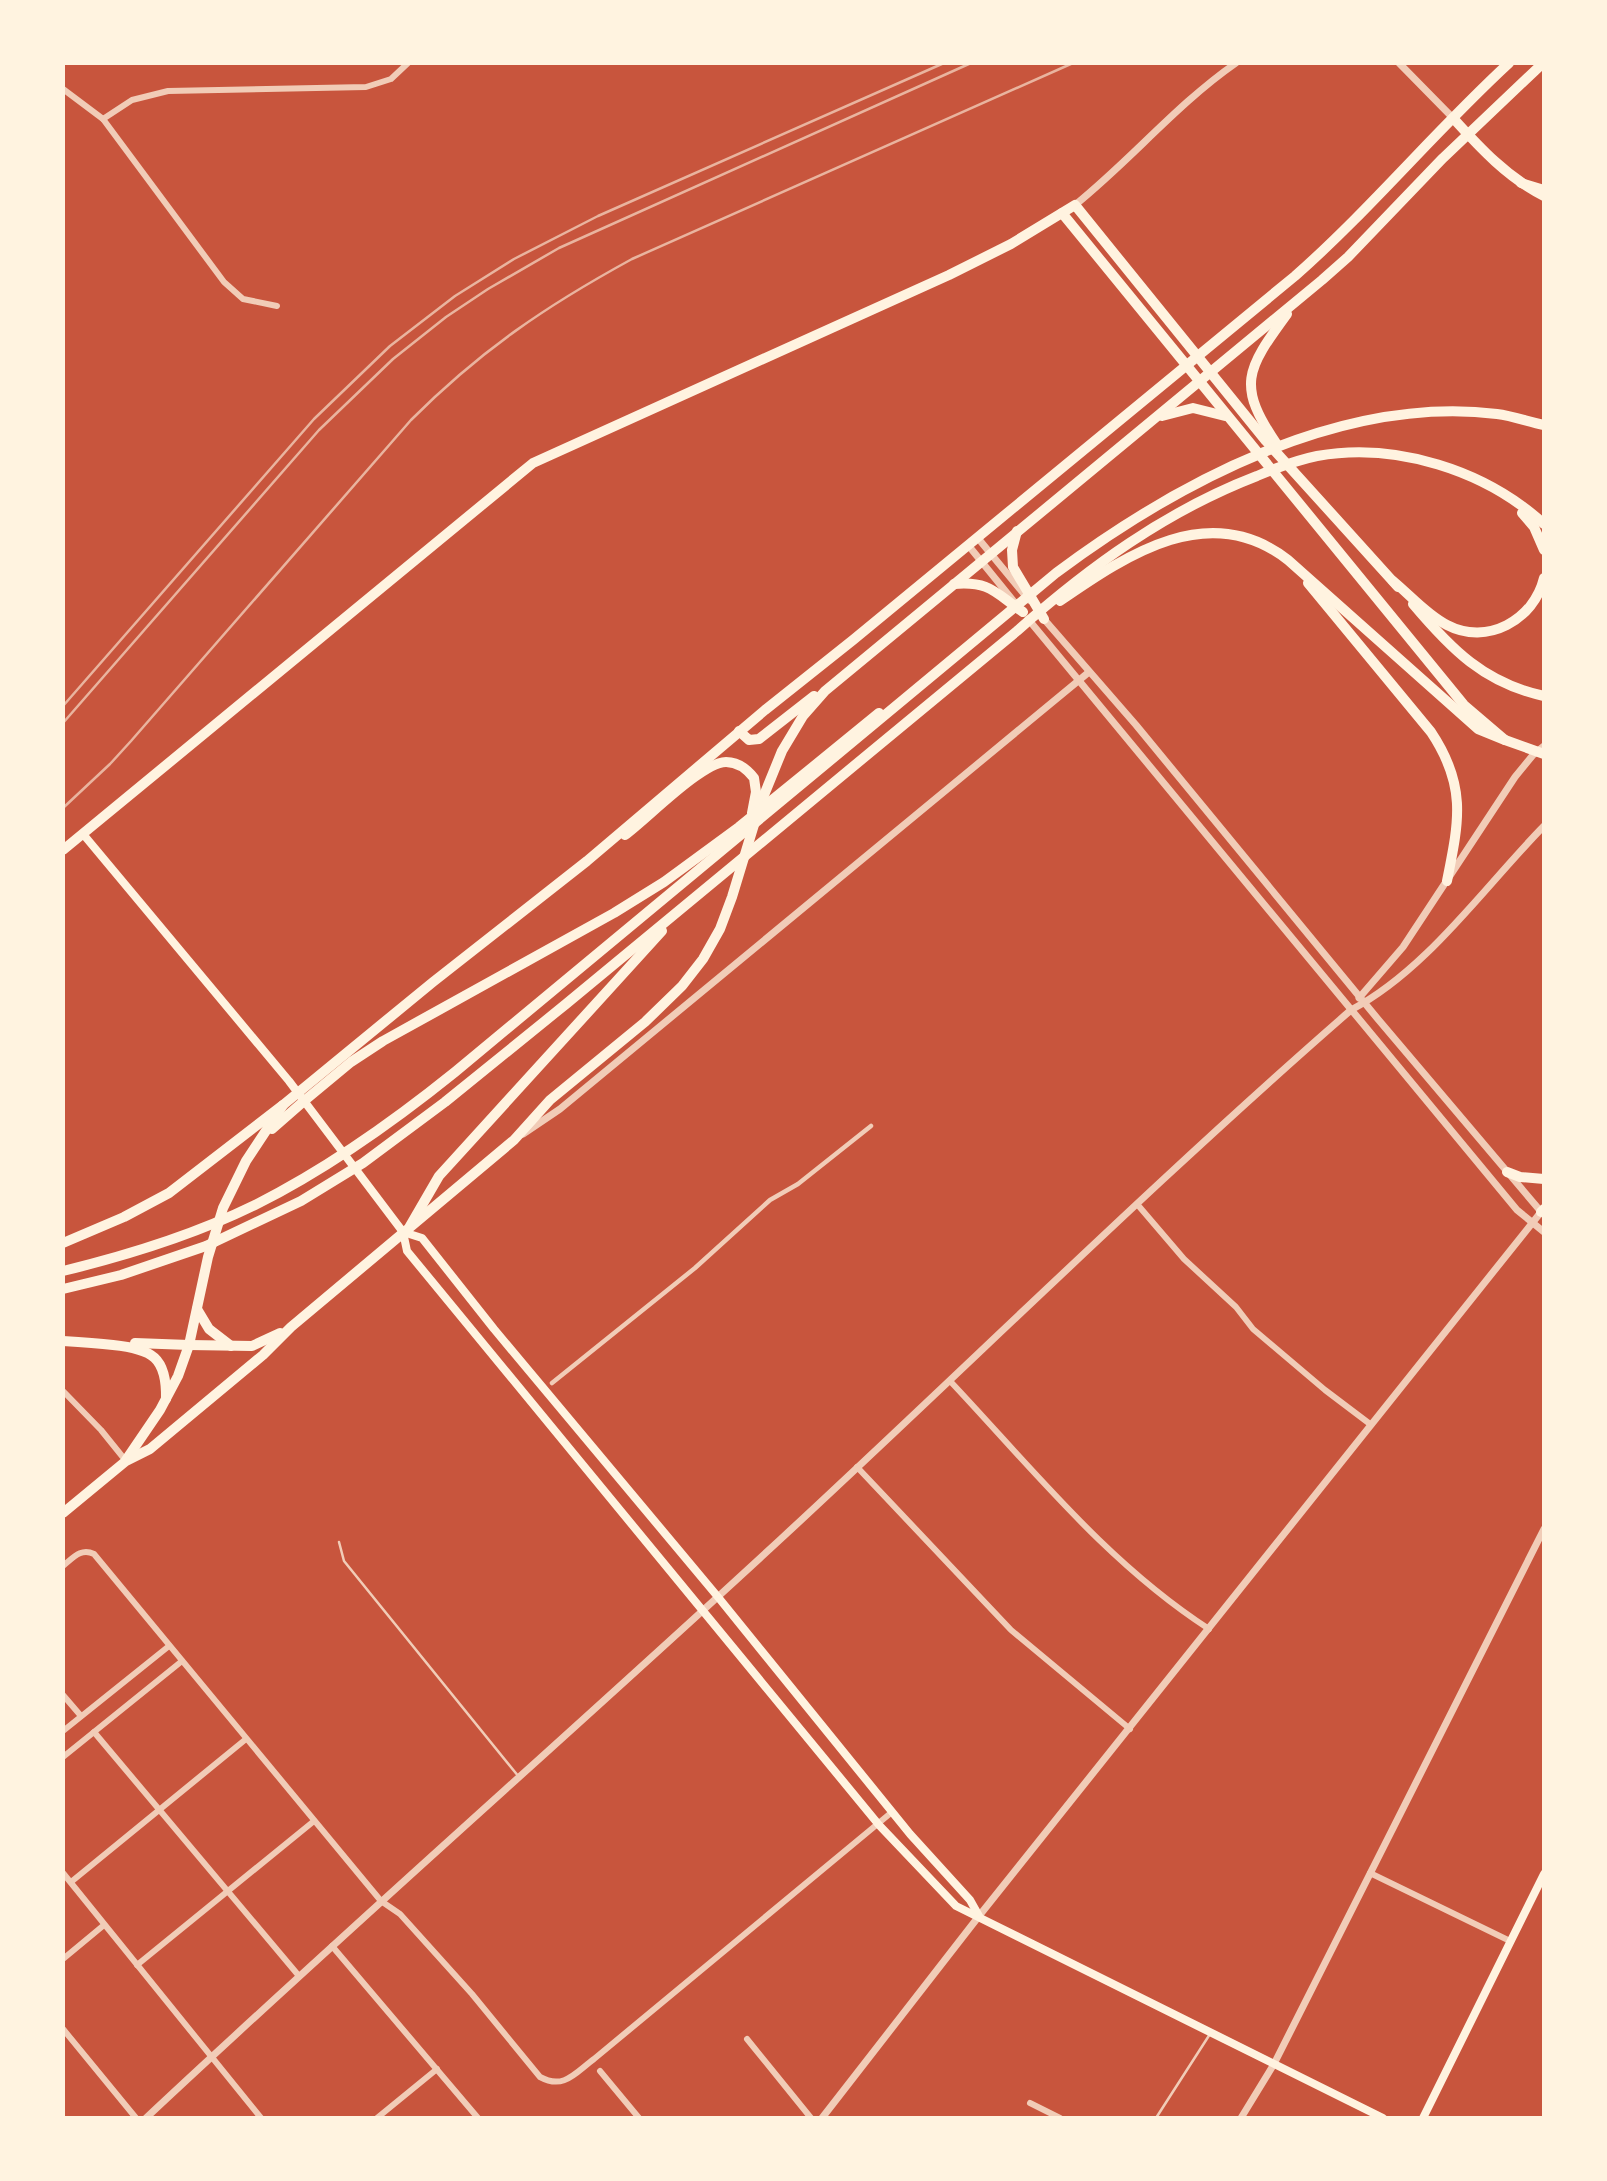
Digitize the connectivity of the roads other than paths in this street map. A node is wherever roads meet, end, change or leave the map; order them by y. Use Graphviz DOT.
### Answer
graph roads {
  1 [pos="408,63"];
  2 [pos="1237,63"];
  3 [pos="1399,63"];
  4 [pos="1509,63"];
  5 [pos="1543,63"];
  6 [pos="63,89"];
  7 [pos="1453,118"];
  8 [pos="103,119"];
  9 [pos="1467,134"];
  10 [pos="1521,183"];
  11 [pos="1544,190"];
  12 [pos="1544,196"];
  13 [pos="1075,205"];
  14 [pos="1062,213"];
  15 [pos="1296,302"];
  16 [pos="277,306"];
  17 [pos="1198,356"];
  18 [pos="1186,366"];
  19 [pos="1211,372"];
  20 [pos="1199,382"];
  21 [pos="1501,414"];
  22 [pos="1226,416"];
  23 [pos="1155,418"];
  24 [pos="1544,418"];
  25 [pos="1544,425"];
  26 [pos="1301,479"];
  27 [pos="1493,489"];
  28 [pos="1544,524"];
  29 [pos="1018,530"];
  30 [pos="977,537"];
  31 [pos="968,545"];
  32 [pos="1544,550"];
  33 [pos="990,553"];
  34 [pos="1288,560"];
  35 [pos="981,561"];
  36 [pos="1544,578"];
  37 [pos="1393,581"];
  38 [pos="954,584"];
  39 [pos="1070,589"];
  40 [pos="1023,612"];
  41 [pos="1044,619"];
  42 [pos="935,672"];
  43 [pos="1089,672"];
  44 [pos="838,679"];
  45 [pos="1079,681"];
  46 [pos="1544,695"];
  47 [pos="739,731"];
  48 [pos="1505,740"];
  49 [pos="1544,746"];
  50 [pos="1544,754"];
  51 [pos="1544,826"];
  52 [pos="83,834"];
  53 [pos="63,850"];
  54 [pos="745,851"];
  55 [pos="587,861"];
  56 [pos="1447,881"];
  57 [pos="685,905"];
  58 [pos="1363,1000"];
  59 [pos="1351,1010"];
  60 [pos="301,1097"];
  61 [pos="282,1105"];
  62 [pos="871,1126"];
  63 [pos="264,1136"];
  64 [pos="514,1140"];
  65 [pos="1507,1172"];
  66 [pos="1544,1179"];
  67 [pos="1137,1205"];
  68 [pos="1543,1212"];
  69 [pos="1532,1224"];
  70 [pos="406,1229"];
  71 [pos="1544,1232"];
  72 [pos="63,1242"];
  73 [pos="63,1271"];
  74 [pos="63,1289"];
  75 [pos="197,1307"];
  76 [pos="291,1327"];
  77 [pos="63,1341"];
  78 [pos="90,1343"];
  79 [pos="188,1345"];
  80 [pos="232,1346"];
  81 [pos="950,1381"];
  82 [pos="552,1382"];
  83 [pos="63,1391"];
  84 [pos="166,1399"];
  85 [pos="1370,1424"];
  86 [pos="125,1461"];
  87 [pos="857,1467"];
  88 [pos="63,1513"];
  89 [pos="1544,1529"];
  90 [pos="339,1542"];
  91 [pos="63,1566"];
  92 [pos="718,1597"];
  93 [pos="703,1611"];
  94 [pos="1209,1629"];
  95 [pos="169,1646"];
  96 [pos="182,1661"];
  97 [pos="63,1695"];
  98 [pos="81,1716"];
  99 [pos="1130,1729"];
  100 [pos="63,1731"];
  101 [pos="94,1732"];
  102 [pos="246,1740"];
  103 [pos="63,1756"];
  104 [pos="519,1777"];
  105 [pos="159,1810"];
  106 [pos="892,1812"];
  107 [pos="314,1821"];
  108 [pos="879,1825"];
  109 [pos="63,1873"];
  110 [pos="1370,1873"];
  111 [pos="1544,1874"];
  112 [pos="71,1882"];
  113 [pos="227,1891"];
  114 [pos="381,1901"];
  115 [pos="979,1916"];
  116 [pos="104,1925"];
  117 [pos="1510,1941"];
  118 [pos="332,1946"];
  119 [pos="63,1959"];
  120 [pos="137,1965"];
  121 [pos="299,1976"];
  122 [pos="63,2029"];
  123 [pos="1210,2034"];
  124 [pos="747,2039"];
  125 [pos="211,2057"];
  126 [pos="1274,2064"];
  127 [pos="437,2069"];
  128 [pos="600,2071"];
  129 [pos="1030,2103"];
  130 [pos="136,2118"];
  131 [pos="146,2118"];
  132 [pos="261,2118"];
  133 [pos="377,2118"];
  134 [pos="478,2118"];
  135 [pos="639,2118"];
  136 [pos="811,2118"];
  137 [pos="822,2118"];
  138 [pos="1059,2118"];
  139 [pos="1156,2118"];
  140 [pos="1241,2118"];
  141 [pos="1382,2118"];
  142 [pos="1423,2118"];
  1 -- 8 [label="street"];
  2 -- 13 [label="street"];
  3 -- 7 [label="street"];
  4 -- 7 [label="main road"];
  5 -- 9 [label="main road"];
  6 -- 8 [label="street"];
  7 -- 9 [label="main road"];
  7 -- 17 [label="main road"];
  8 -- 16 [label="street"];
  9 -- 10 [label="main road"];
  9 -- 15 [label="main road"];
  10 -- 11 [label="highway"];
  10 -- 12 [label="main road"];
  13 -- 14 [label="main road"];
  13 -- 17 [label="main road"];
  14 -- 18 [label="main road"];
  14 -- 52 [label="main road"];
  15 -- 19 [label="main road"];
  15 -- 26 [label="main road"];
  17 -- 18 [label="main road"];
  17 -- 19 [label="main road"];
  18 -- 20 [label="main road"];
  18 -- 30 [label="main road"];
  19 -- 20 [label="main road"];
  19 -- 26 [label="main road"];
  20 -- 22 [label="main road"];
  20 -- 23 [label="main road"];
  21 -- 24 [label="highway"];
  21 -- 25 [label="highway"];
  21 -- 42 [label="highway"];
  22 -- 23 [label="main road"];
  22 -- 48 [label="main road"];
  23 -- 29 [label="main road"];
  26 -- 37 [label="main road"];
  27 -- 28 [label="highway"];
  27 -- 32 [label="highway"];
  27 -- 39 [label="highway"];
  29 -- 33 [label="main road"];
  29 -- 41 [label="main road"];
  30 -- 31 [label="main road"];
  30 -- 33 [label="street"];
  31 -- 35 [label="street"];
  31 -- 47 [label="main road"];
  33 -- 35 [label="main road"];
  33 -- 41 [label="street"];
  34 -- 39 [label="highway"];
  34 -- 48 [label="highway"];
  34 -- 56 [label="highway"];
  35 -- 38 [label="main road"];
  35 -- 40 [label="street"];
  36 -- 37 [label="highway"];
  37 -- 46 [label="main road"];
  38 -- 40 [label="main road"];
  38 -- 44 [label="main road"];
  39 -- 57 [label="highway"];
  40 -- 45 [label="street"];
  41 -- 43 [label="street"];
  42 -- 60 [label="highway"];
  42 -- 73 [label="highway"];
  43 -- 45 [label="street"];
  43 -- 58 [label="street"];
  44 -- 47 [label="main road"];
  44 -- 54 [label="main road"];
  45 -- 59 [label="street"];
  45 -- 64 [label="street"];
  47 -- 55 [label="main road"];
  48 -- 50 [label="main road"];
  49 -- 56 [label="street"];
  51 -- 58 [label="street"];
  52 -- 53 [label="main road"];
  52 -- 60 [label="main road"];
  54 -- 55 [label="main road"];
  54 -- 64 [label="main road"];
  55 -- 60 [label="main road"];
  56 -- 58 [label="street"];
  57 -- 70 [label="highway"];
  57 -- 74 [label="highway"];
  58 -- 59 [label="street"];
  58 -- 65 [label="street"];
  59 -- 67 [label="street"];
  59 -- 69 [label="street"];
  60 -- 61 [label="main road"];
  60 -- 63 [label="main road"];
  60 -- 70 [label="main road"];
  61 -- 63 [label="main road"];
  61 -- 72 [label="highway"];
  62 -- 82 [label="street"];
  63 -- 75 [label="main road"];
  64 -- 70 [label="main road"];
  65 -- 66 [label="highway"];
  65 -- 68 [label="street"];
  67 -- 81 [label="street"];
  67 -- 85 [label="street"];
  68 -- 69 [label="street"];
  69 -- 71 [label="street"];
  69 -- 85 [label="street"];
  70 -- 76 [label="main road"];
  70 -- 92 [label="main road"];
  70 -- 93 [label="main road"];
  75 -- 79 [label="main road"];
  75 -- 80 [label="main road"];
  76 -- 80 [label="main road"];
  76 -- 86 [label="main road"];
  77 -- 78 [label="highway"];
  78 -- 79 [label="highway"];
  78 -- 84 [label="highway"];
  79 -- 80 [label="main road"];
  79 -- 84 [label="main road"];
  81 -- 87 [label="street"];
  81 -- 94 [label="street"];
  83 -- 86 [label="street"];
  84 -- 86 [label="main road"];
  85 -- 94 [label="street"];
  86 -- 88 [label="main road"];
  87 -- 92 [label="street"];
  87 -- 99 [label="street"];
  89 -- 110 [label="street"];
  90 -- 104 [label="lane"];
  91 -- 95 [label="street"];
  92 -- 93 [label="street"];
  92 -- 106 [label="main road"];
  93 -- 104 [label="street"];
  93 -- 108 [label="main road"];
  94 -- 99 [label="street"];
  95 -- 96 [label="street"];
  95 -- 98 [label="street"];
  96 -- 101 [label="street"];
  96 -- 102 [label="street"];
  97 -- 98 [label="street"];
  98 -- 100 [label="street"];
  99 -- 115 [label="street"];
  101 -- 103 [label="street"];
  101 -- 105 [label="street"];
  102 -- 105 [label="street"];
  102 -- 107 [label="street"];
  104 -- 114 [label="street"];
  105 -- 112 [label="street"];
  105 -- 113 [label="street"];
  106 -- 108 [label="street"];
  106 -- 115 [label="main road"];
  107 -- 113 [label="street"];
  107 -- 114 [label="street"];
  108 -- 114 [label="street"];
  108 -- 115 [label="main road"];
  109 -- 112 [label="street"];
  110 -- 117 [label="street"];
  110 -- 126 [label="street"];
  111 -- 117 [label="main road"];
  112 -- 116 [label="street"];
  113 -- 120 [label="street"];
  113 -- 121 [label="street"];
  114 -- 118 [label="street"];
  115 -- 123 [label="main road"];
  115 -- 137 [label="street"];
  116 -- 119 [label="street"];
  116 -- 120 [label="street"];
  117 -- 142 [label="main road"];
  118 -- 121 [label="street"];
  118 -- 127 [label="street"];
  120 -- 125 [label="street"];
  121 -- 125 [label="street"];
  122 -- 130 [label="street"];
  123 -- 126 [label="main road"];
  123 -- 139 [label="lane"];
  124 -- 136 [label="street"];
  125 -- 131 [label="street"];
  125 -- 132 [label="street"];
  126 -- 140 [label="street"];
  126 -- 141 [label="main road"];
  127 -- 133 [label="street"];
  127 -- 134 [label="street"];
  128 -- 135 [label="street"];
  129 -- 138 [label="street"];
}
